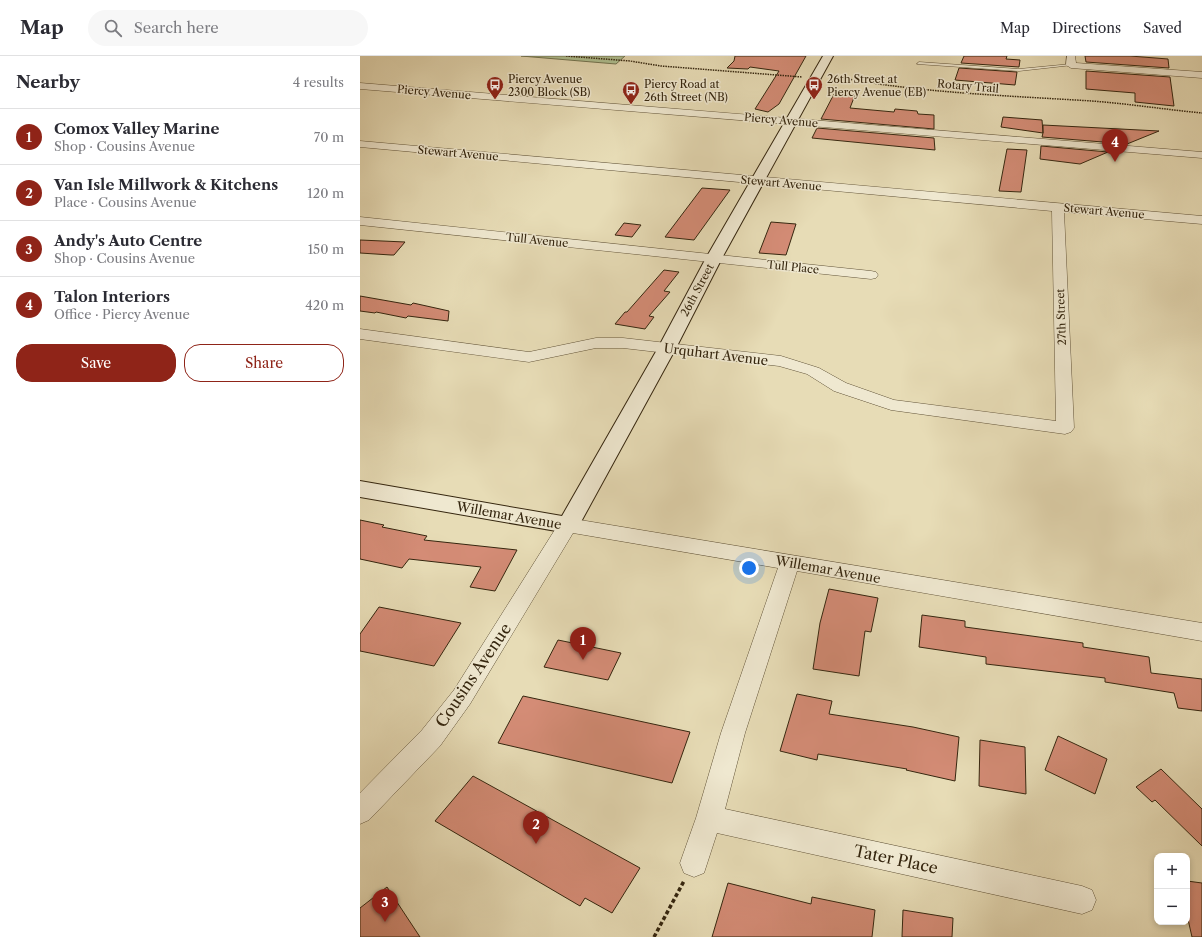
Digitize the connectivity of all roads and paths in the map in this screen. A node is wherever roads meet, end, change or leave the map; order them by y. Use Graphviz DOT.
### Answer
graph roads {
  1 [pos="566,56"];
  2 [pos="828,56"];
  3 [pos="1071,60"];
  4 [pos="919,63"];
  5 [pos="1202,75"];
  6 [pos="818,76"];
  7 [pos="360,86"];
  8 [pos="1202,113"];
  9 [pos="791,121"];
  10 [pos="360,144"];
  11 [pos="1202,155"];
  12 [pos="757,181"];
  13 [pos="1058,207"];
  14 [pos="1202,220"];
  15 [pos="360,221"];
  16 [pos="714,258"];
  17 [pos="871,275"];
  18 [pos="360,334"];
  19 [pos="667,348"];
  20 [pos="1065,428"];
  21 [pos="360,489"];
  22 [pos="568,525"];
  23 [pos="790,562"];
  24 [pos="1202,632"];
  25 [pos="360,811"];
  26 [pos="710,818"];
  27 [pos="694,863"];
  28 [pos="1082,900"];
  29 [pos="654,937"];
  1 -- 6 [label="path, Rotary Trail"];
  2 -- 6 [label="street, 26th Street"];
  3 -- 4 [label="lane"];
  3 -- 5 [label="street"];
  6 -- 8 [label="path, Rotary Trail"];
  6 -- 9 [label="street, 26th Street"];
  7 -- 9 [label="street, Piercy Avenue"];
  9 -- 11 [label="street, Piercy Avenue"];
  9 -- 12 [label="street, 26th Street"];
  10 -- 12 [label="street, Stewart Avenue"];
  12 -- 13 [label="street, Stewart Avenue"];
  12 -- 16 [label="street, 26th Street"];
  13 -- 14 [label="street, Stewart Avenue"];
  13 -- 20 [label="street, 27th Street"];
  15 -- 16 [label="street, Tull Avenue"];
  16 -- 17 [label="street, Tull Place"];
  16 -- 19 [label="street, 26th Street"];
  18 -- 19 [label="street, Urquhart Avenue"];
  19 -- 20 [label="street, Urquhart Avenue"];
  19 -- 22 [label="street, 26th Street"];
  21 -- 22 [label="street, Willemar Avenue"];
  22 -- 23 [label="street, Willemar Avenue"];
  22 -- 25 [label="street, Cousins Avenue"];
  23 -- 24 [label="street, Willemar Avenue"];
  23 -- 26 [label="street"];
  26 -- 27 [label="street"];
  26 -- 28 [label="street, Tater Place"];
  27 -- 29 [label="path"];
}
